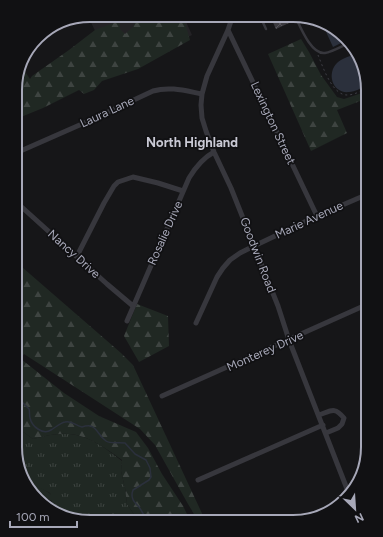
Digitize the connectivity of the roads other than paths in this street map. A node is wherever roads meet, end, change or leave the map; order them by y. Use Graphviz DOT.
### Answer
graph roads {
  1 [pos="231,22"];
  2 [pos="263,22"];
  3 [pos="298,23"];
  4 [pos="266,29"];
  5 [pos="228,30"];
  6 [pos="344,45"];
  7 [pos="202,94"];
  8 [pos="22,150"];
  9 [pos="214,152"];
  10 [pos="183,192"];
  11 [pos="361,197"];
  12 [pos="22,206"];
  13 [pos="317,216"];
  14 [pos="254,246"];
  15 [pos="77,256"];
  16 [pos="133,306"];
  17 [pos="361,307"];
  18 [pos="126,321"];
  19 [pos="196,322"];
  20 [pos="289,340"];
  21 [pos="162,396"];
  22 [pos="319,415"];
  23 [pos="323,425"];
  24 [pos="326,432"];
  25 [pos="198,480"];
  26 [pos="347,489"];
  1 -- 5 [label="street, Goodwin Road"];
  2 -- 4 [label="lane"];
  3 -- 6 [label="lane"];
  5 -- 7 [label="street, Goodwin Road"];
  5 -- 13 [label="street, Lexington Street"];
  7 -- 8 [label="street, Laura Lane"];
  7 -- 9 [label="street, Goodwin Road"];
  9 -- 10 [label="street, Rosalie Drive"];
  9 -- 14 [label="street, Goodwin Road"];
  10 -- 15 [label="street"];
  10 -- 16 [label="street, Rosalie Drive"];
  11 -- 13 [label="street, Marie Avenue"];
  12 -- 15 [label="street, Nancy Drive"];
  13 -- 14 [label="street, Marie Avenue"];
  14 -- 19 [label="street, Marie Avenue"];
  14 -- 20 [label="street, Goodwin Road"];
  15 -- 16 [label="street, Nancy Drive"];
  16 -- 18 [label="street, Rosalie Drive"];
  17 -- 20 [label="street, Monterey Drive"];
  20 -- 21 [label="street, Monterey Drive"];
  20 -- 22 [label="street, Goodwin Road"];
  22 -- 23 [label="street, Goodwin Road"];
  22 -- 24 [label="street"];
  23 -- 24 [label="street, Goodwin Road"];
  23 -- 25 [label="street"];
  24 -- 26 [label="street, Goodwin Road"];
}
